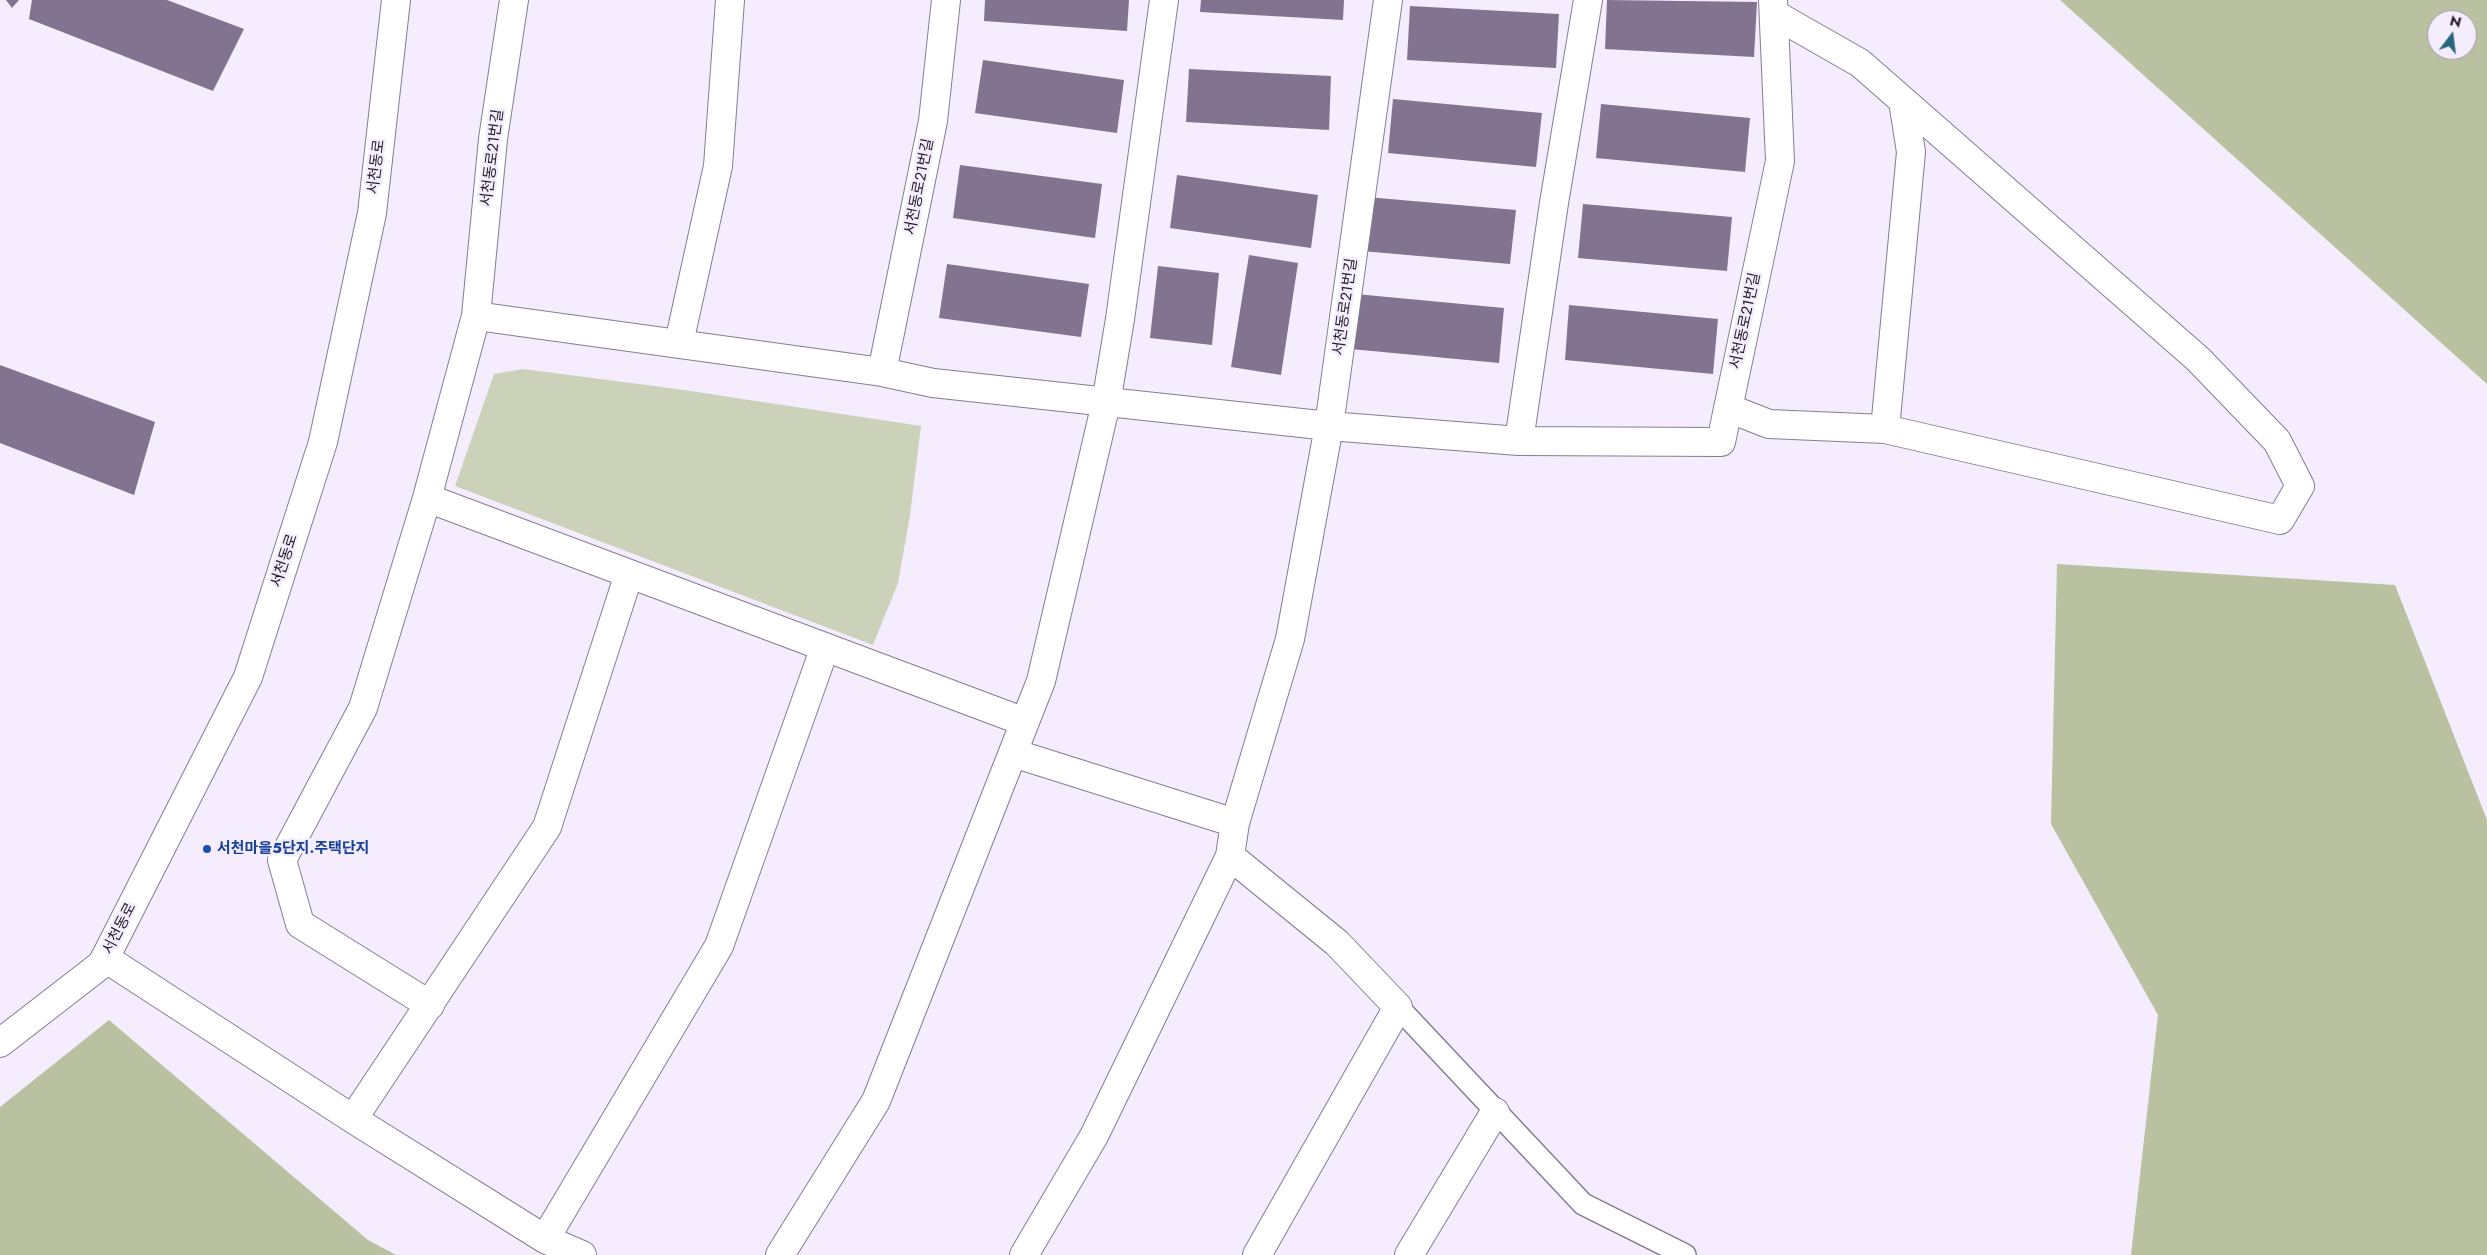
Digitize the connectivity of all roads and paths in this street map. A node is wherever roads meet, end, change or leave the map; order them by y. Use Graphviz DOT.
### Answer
graph roads {
  1 [pos="396,0"];
  2 [pos="514,0"];
  3 [pos="730,0"];
  4 [pos="946,0"];
  5 [pos="1164,0"];
  6 [pos="1388,0"];
  7 [pos="1588,0"];
  8 [pos="1773,7"];
  9 [pos="1903,101"];
  10 [pos="476,316"];
  11 [pos="679,343"];
  12 [pos="882,372"];
  13 [pos="1106,403"];
  14 [pos="1728,408"];
  15 [pos="1329,426"];
  16 [pos="1885,429"];
  17 [pos="1519,441"];
  18 [pos="427,498"];
  19 [pos="628,574"];
  20 [pos="825,647"];
  21 [pos="1025,722"];
  22 [pos="1013,753"];
  23 [pos="1235,823"];
  24 [pos="1230,856"];
  25 [pos="105,958"];
  26 [pos="430,1005"];
  27 [pos="1398,1007"];
  28 [pos="0,1043"];
  29 [pos="1496,1112"];
  30 [pos="353,1119"];
  31 [pos="545,1239"];
  32 [pos="1416,1252"];
  33 [pos="582,1255"];
  34 [pos="780,1255"];
  35 [pos="1024,1255"];
  36 [pos="1257,1255"];
  37 [pos="1685,1255"];
  1 -- 25 [label="street, 서천동로"];
  2 -- 10 [label="street, 서천동로21번길"];
  3 -- 11 [label="street"];
  4 -- 12 [label="street, 서천동로21번길"];
  5 -- 13 [label="street"];
  6 -- 15 [label="street, 서천동로21번길"];
  7 -- 17 [label="street"];
  8 -- 9 [label="street"];
  8 -- 14 [label="street, 서천동로21번길"];
  9 -- 16 [label="street"];
  9 -- 16 [label="street"];
  10 -- 11 [label="street"];
  10 -- 18 [label="street, 서천동로21번길"];
  11 -- 12 [label="street"];
  12 -- 13 [label="street"];
  13 -- 15 [label="street"];
  13 -- 21 [label="street"];
  14 -- 16 [label="street"];
  14 -- 17 [label="street, 서천동로21번길"];
  15 -- 17 [label="street, 서천동로21번길"];
  15 -- 23 [label="street"];
  18 -- 19 [label="street"];
  18 -- 26 [label="street, 서천동로21번길"];
  19 -- 20 [label="street"];
  19 -- 26 [label="street"];
  20 -- 21 [label="street"];
  20 -- 31 [label="street"];
  21 -- 22 [label="street"];
  22 -- 23 [label="street"];
  22 -- 34 [label="street"];
  23 -- 24 [label="street"];
  24 -- 27 [label="street"];
  24 -- 35 [label="street"];
  25 -- 28 [label="street, 서천동로"];
  25 -- 30 [label="street"];
  26 -- 30 [label="street"];
  27 -- 29 [label="lane"];
  27 -- 36 [label="street"];
  29 -- 32 [label="street"];
  29 -- 37 [label="lane"];
  30 -- 31 [label="street"];
  31 -- 33 [label="street"];
}
